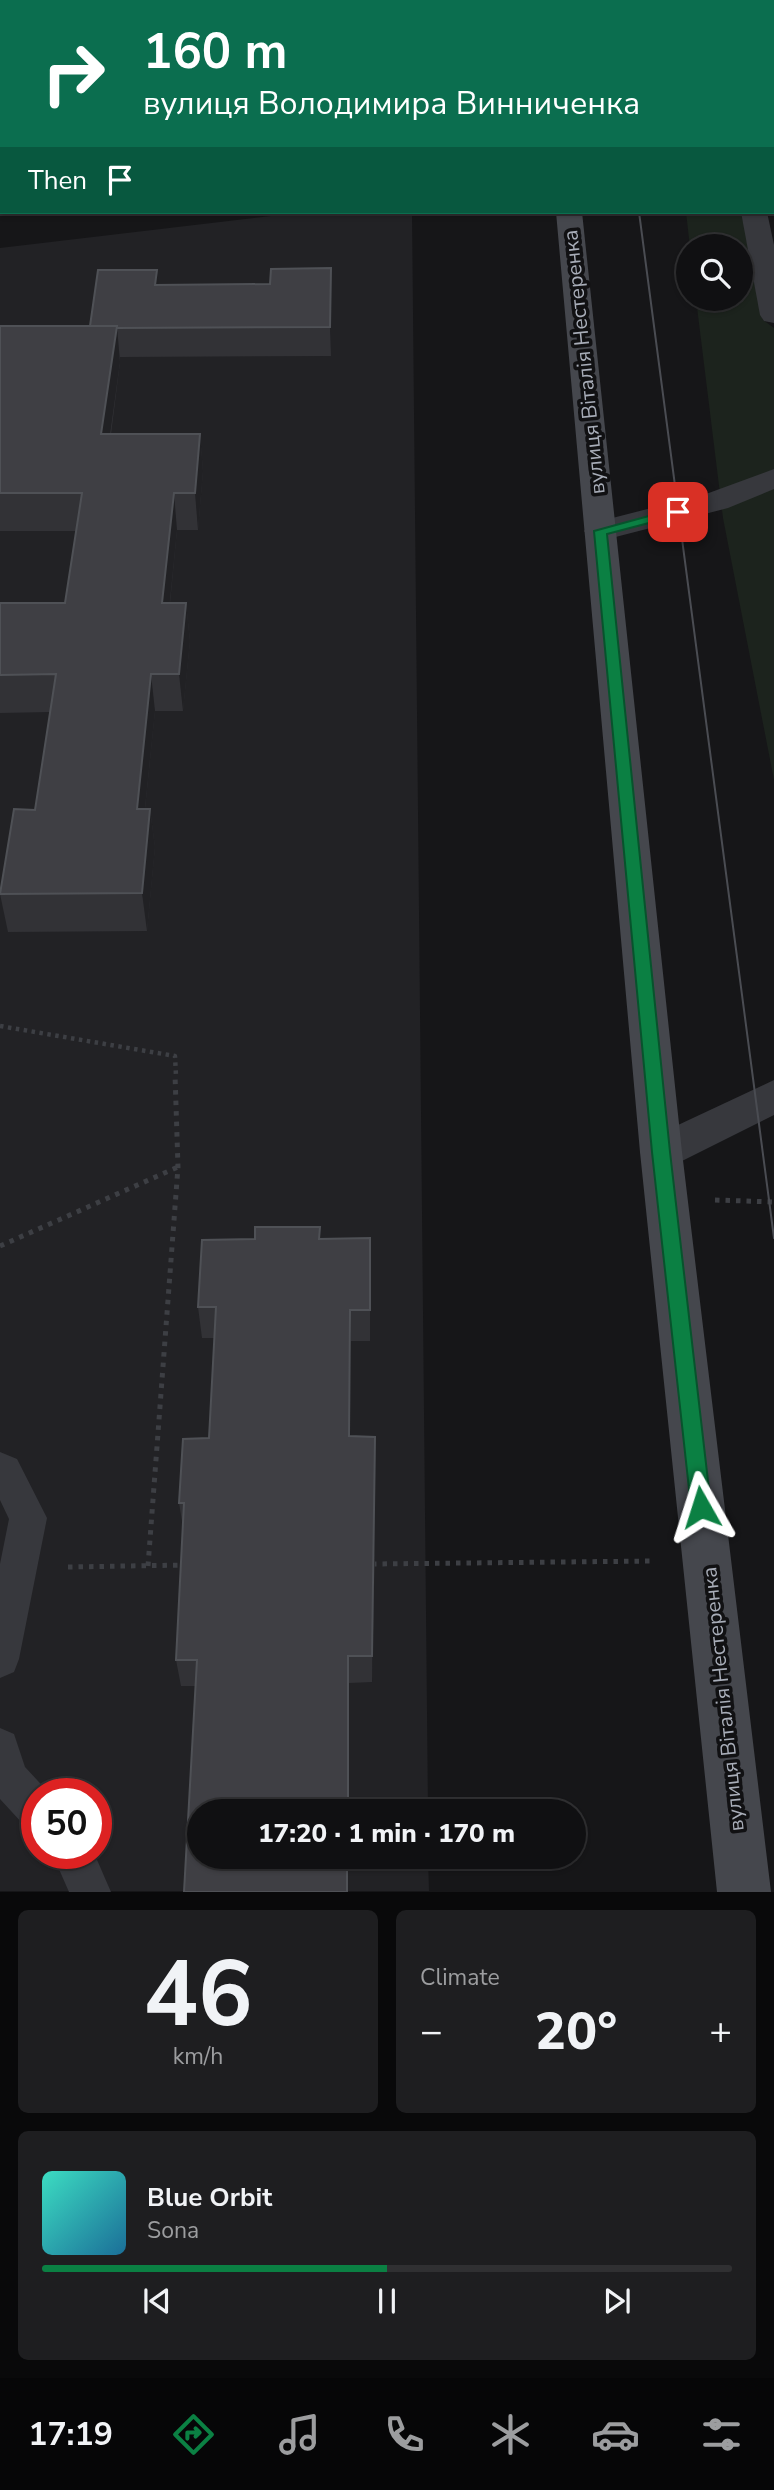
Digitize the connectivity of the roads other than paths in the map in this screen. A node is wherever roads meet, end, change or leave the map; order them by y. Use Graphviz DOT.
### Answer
graph roads {
  1 [pos="569,214"];
  2 [pos="754,214"];
  3 [pos="774,315"];
  4 [pos="774,478"];
  5 [pos="600,531"];
  6 [pos="774,1096"];
  7 [pos="661,1152"];
  8 [pos="0,1469"];
  9 [pos="0,1659"];
  10 [pos="0,1748"];
  11 [pos="21,1792"];
  12 [pos="80,1869"];
  13 [pos="90,1892"];
  14 [pos="744,1892"];
  1 -- 5 [label="main road, вулиця Віталія Нестеренка"];
  2 -- 3 [label="street"];
  4 -- 5 [label="street"];
  5 -- 7 [label="main road, вулиця Віталія Нестеренка"];
  6 -- 7 [label="street"];
  7 -- 14 [label="main road, вулиця Віталія Нестеренка"];
  8 -- 9 [label="lane"];
  10 -- 11 [label="lane"];
  12 -- 13 [label="lane"];
}
